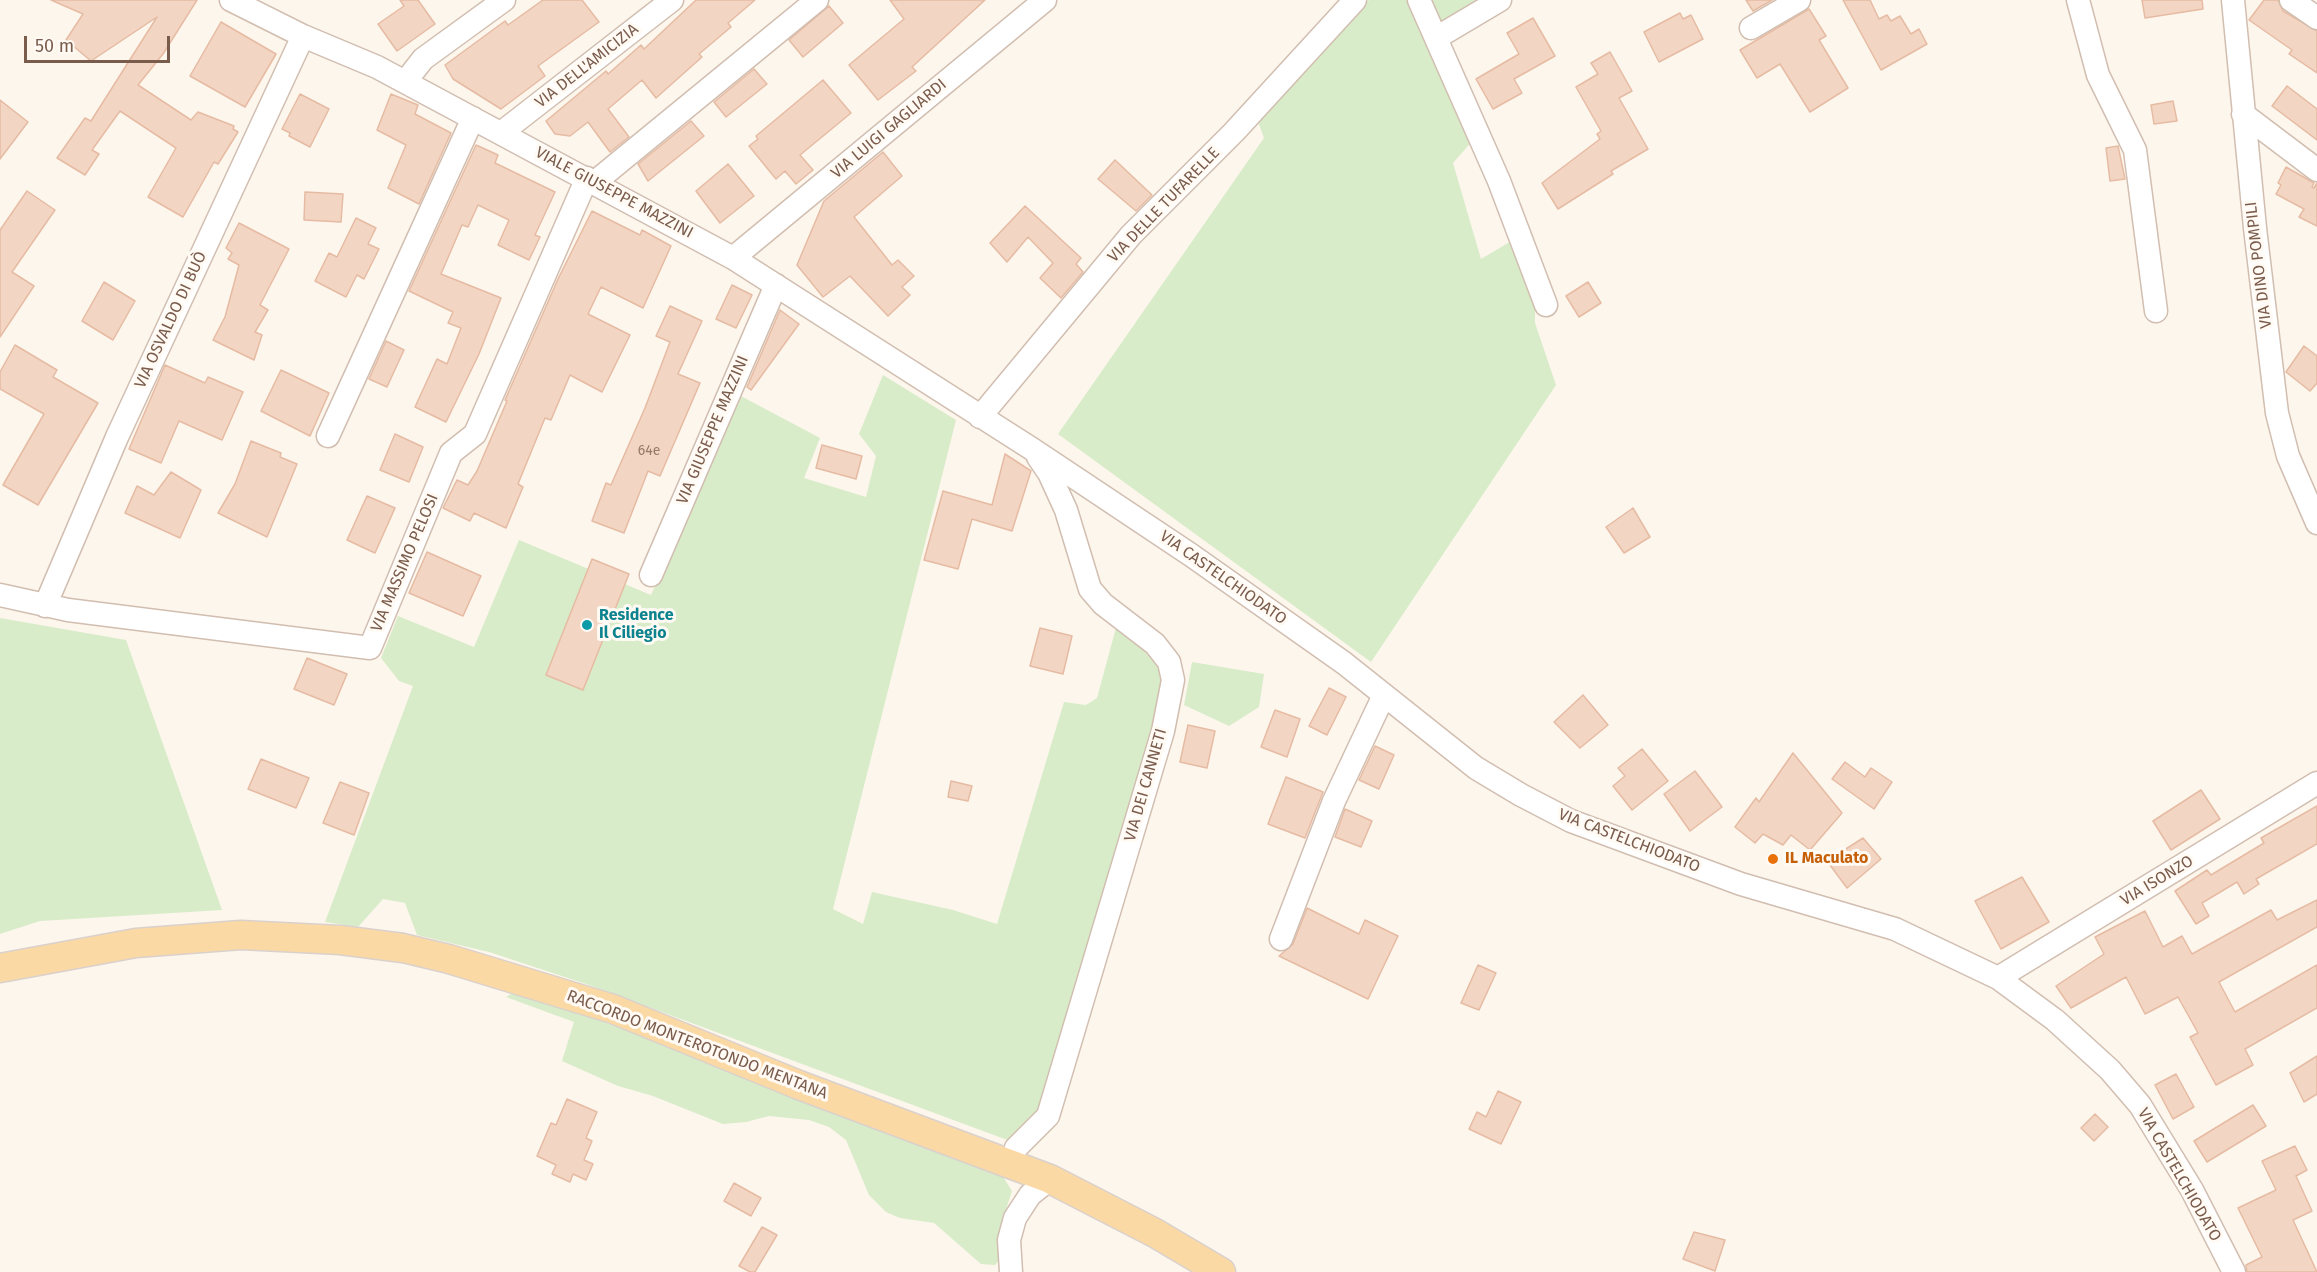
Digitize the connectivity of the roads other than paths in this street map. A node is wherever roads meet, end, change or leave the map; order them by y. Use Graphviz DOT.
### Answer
graph roads {
  1 [pos="504,0"];
  2 [pos="672,0"];
  3 [pos="817,0"];
  4 [pos="1045,0"];
  5 [pos="1355,0"];
  6 [pos="1419,0"];
  7 [pos="1500,0"];
  8 [pos="1799,0"];
  9 [pos="2078,0"];
  10 [pos="2234,0"];
  11 [pos="2291,0"];
  12 [pos="247,3"];
  13 [pos="2317,18"];
  14 [pos="1751,28"];
  15 [pos="303,36"];
  16 [pos="1436,38"];
  17 [pos="405,82"];
  18 [pos="2243,114"];
  19 [pos="473,118"];
  20 [pos="501,133"];
  21 [pos="2317,170"];
  22 [pos="591,180"];
  23 [pos="733,258"];
  24 [pos="776,285"];
  25 [pos="1545,304"];
  26 [pos="2156,311"];
  27 [pos="981,417"];
  28 [pos="328,436"];
  29 [pos="1032,449"];
  30 [pos="2317,524"];
  31 [pos="651,575"];
  32 [pos="0,596"];
  33 [pos="45,606"];
  34 [pos="1384,695"];
  35 [pos="2317,783"];
  36 [pos="1281,939"];
  37 [pos="0,968"];
  38 [pos="1998,978"];
  39 [pos="1016,1148"];
  40 [pos="1050,1179"];
  41 [pos="1005,1271"];
  42 [pos="1221,1272"];
  43 [pos="2234,1272"];
  1 -- 17 [label="street"];
  2 -- 20 [label="street, VIA DELL'AMICIZIA"];
  3 -- 22 [label="street"];
  4 -- 23 [label="street, VIA LUIGI GAGLIARDI"];
  5 -- 27 [label="street, VIA DELLE TUFARELLE"];
  6 -- 16 [label="street"];
  7 -- 16 [label="street"];
  8 -- 14 [label="street"];
  9 -- 26 [label="street"];
  10 -- 18 [label="street, VIA DINO POMPILI"];
  11 -- 13 [label="street"];
  12 -- 15 [label="street, VIALE GIUSEPPE MAZZINI"];
  15 -- 17 [label="street, VIALE GIUSEPPE MAZZINI"];
  15 -- 33 [label="street, VIA OSVALDO DI BUÒ"];
  16 -- 25 [label="street"];
  17 -- 19 [label="street, VIALE GIUSEPPE MAZZINI"];
  18 -- 21 [label="street"];
  18 -- 30 [label="street, VIA DINO POMPILI"];
  19 -- 20 [label="street, VIALE GIUSEPPE MAZZINI"];
  19 -- 28 [label="street"];
  20 -- 22 [label="street, VIALE GIUSEPPE MAZZINI"];
  22 -- 23 [label="street, VIALE GIUSEPPE MAZZINI"];
  22 -- 33 [label="street, VIA MASSIMO PELOSI"];
  23 -- 24 [label="street, VIALE GIUSEPPE MAZZINI"];
  24 -- 27 [label="street, VIALE GIUSEPPE MAZZINI"];
  24 -- 31 [label="street, VIA GIUSEPPE MAZZINI"];
  27 -- 29 [label="street, VIA CASTELCHIODATO"];
  29 -- 34 [label="street, VIA CASTELCHIODATO"];
  29 -- 39 [label="street, VIA DEI CANNETI"];
  32 -- 33 [label="street, VIA MASSIMO PELOSI"];
  34 -- 36 [label="street"];
  34 -- 38 [label="street, VIA CASTELCHIODATO"];
  35 -- 38 [label="street, VIA ISONZO"];
  37 -- 40 [label="main road, RACCORDO MONTEROTONDO MENTANA"];
  38 -- 43 [label="street, VIA CASTELCHIODATO"];
  40 -- 41 [label="street"];
  40 -- 42 [label="main road, RACCORDO MONTEROTONDO MENTANA"];
}
